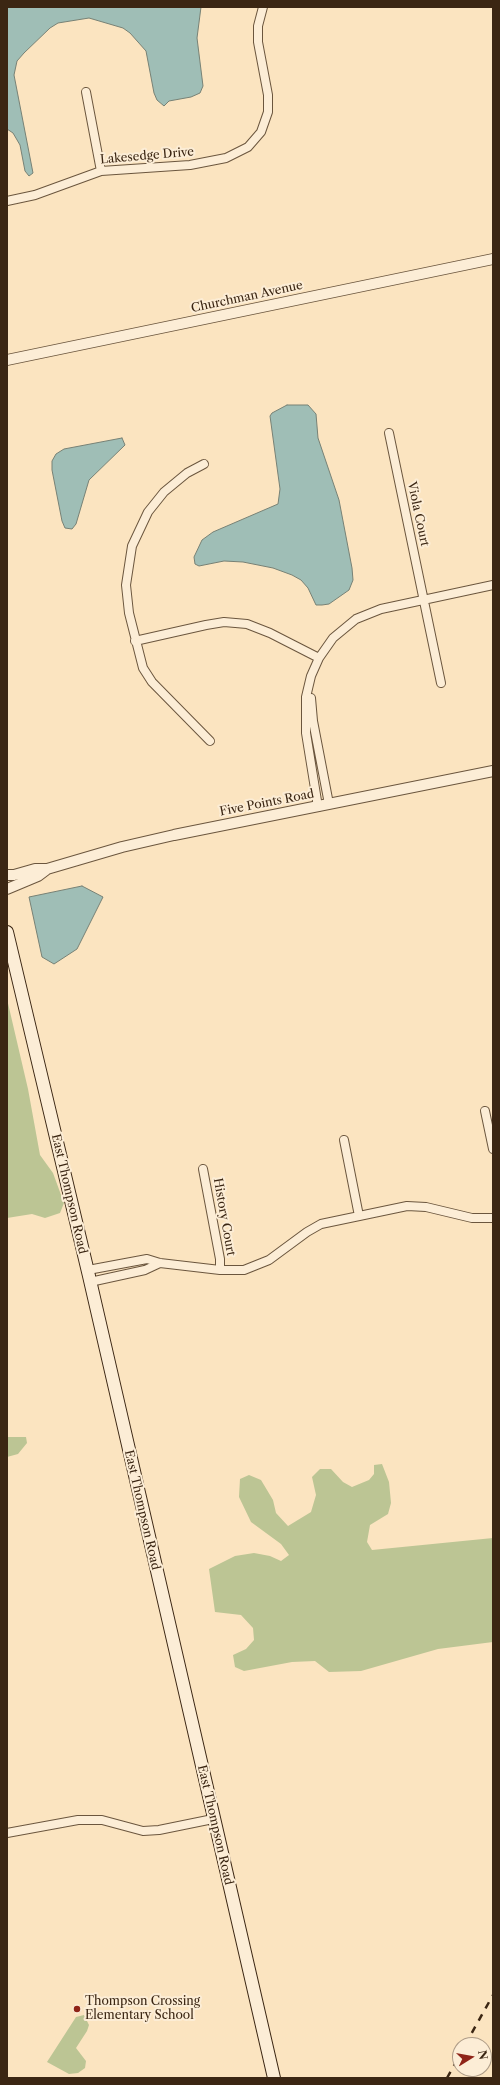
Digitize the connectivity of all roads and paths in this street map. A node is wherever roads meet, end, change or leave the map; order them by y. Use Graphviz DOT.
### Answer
graph roads {
  1 [pos="263,7"];
  2 [pos="86,92"];
  3 [pos="102,171"];
  4 [pos="7,202"];
  5 [pos="493,260"];
  6 [pos="7,360"];
  7 [pos="389,433"];
  8 [pos="204,464"];
  9 [pos="493,585"];
  10 [pos="424,600"];
  11 [pos="135,641"];
  12 [pos="319,658"];
  13 [pos="441,683"];
  14 [pos="210,741"];
  15 [pos="493,771"];
  16 [pos="329,804"];
  17 [pos="318,806"];
  18 [pos="47,869"];
  19 [pos="7,876"];
  20 [pos="7,889"];
  21 [pos="7,939"];
  22 [pos="485,1111"];
  23 [pos="344,1140"];
  24 [pos="493,1149"];
  25 [pos="203,1169"];
  26 [pos="359,1216"];
  27 [pos="493,1218"];
  28 [pos="160,1263"];
  29 [pos="220,1270"];
  30 [pos="89,1276"];
  31 [pos="213,1819"];
  32 [pos="7,1833"];
  33 [pos="274,2078"];
  1 -- 3 [label="street, Lakesedge Drive"];
  2 -- 3 [label="street"];
  3 -- 4 [label="street, Lakesedge Drive"];
  5 -- 6 [label="street, Churchman Avenue"];
  7 -- 10 [label="street, Viola Court"];
  8 -- 11 [label="street"];
  9 -- 10 [label="street"];
  10 -- 12 [label="street"];
  10 -- 13 [label="street, Viola Court"];
  11 -- 12 [label="street"];
  11 -- 14 [label="street"];
  12 -- 16 [label="street"];
  12 -- 17 [label="street"];
  15 -- 16 [label="street, Five Points Road"];
  16 -- 17 [label="street, Five Points Road"];
  17 -- 18 [label="street, Five Points Road"];
  18 -- 19 [label="street, Five Points Road"];
  18 -- 20 [label="street, Five Points Road"];
  21 -- 30 [label="main road, East Thompson Road"];
  22 -- 24 [label="street"];
  23 -- 26 [label="street"];
  25 -- 29 [label="street, History Court"];
  26 -- 27 [label="street"];
  26 -- 29 [label="street"];
  28 -- 29 [label="street"];
  28 -- 30 [label="street"];
  28 -- 30 [label="street"];
  30 -- 31 [label="main road, East Thompson Road"];
  31 -- 32 [label="street"];
  31 -- 33 [label="main road, East Thompson Road"];
}
